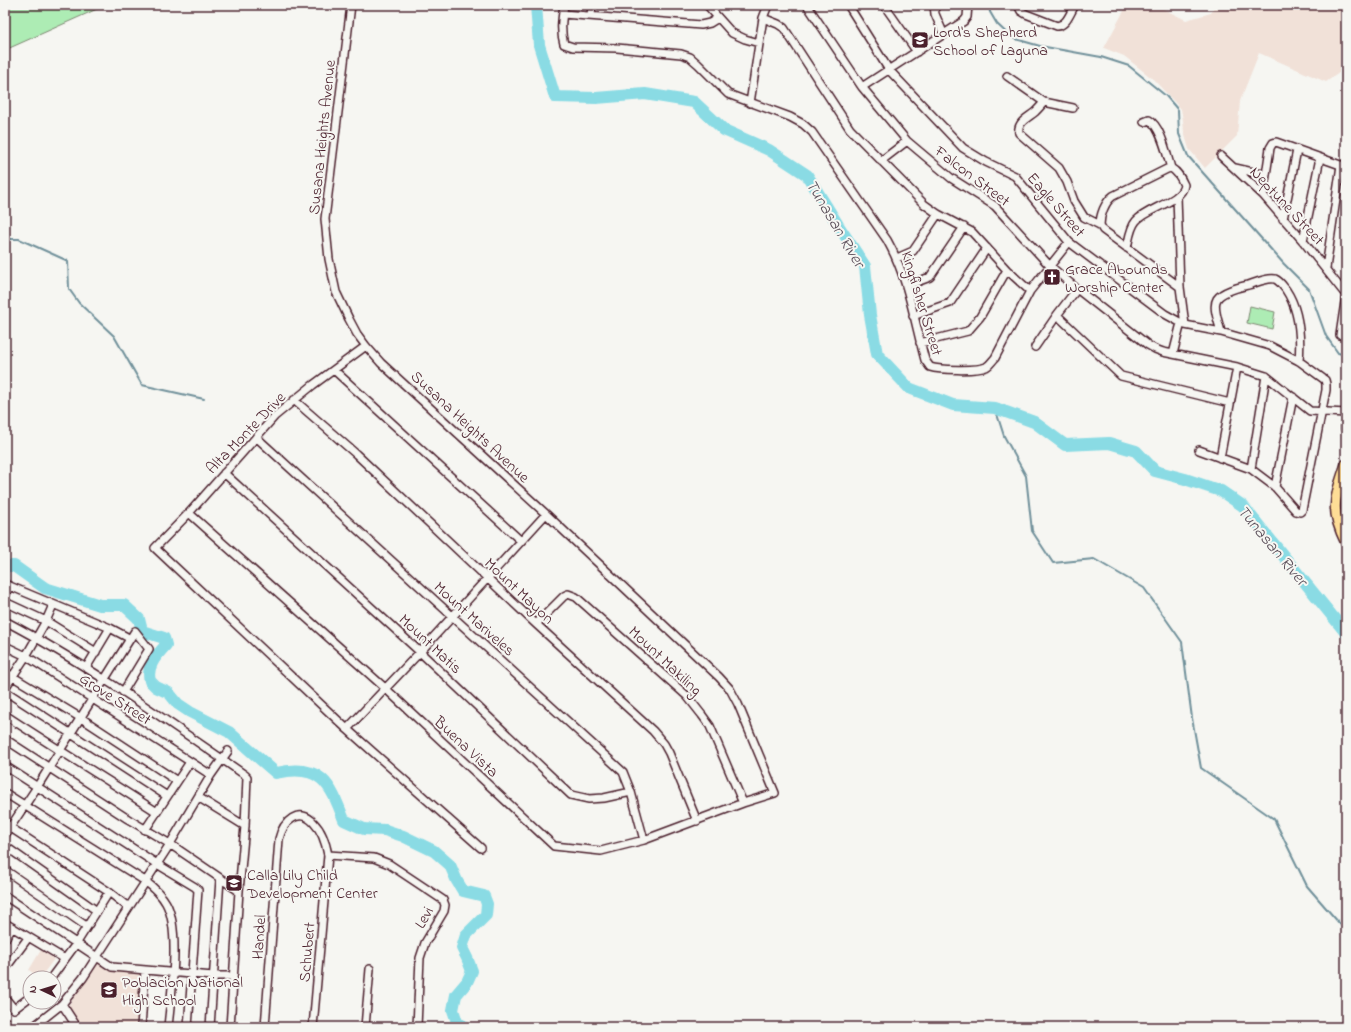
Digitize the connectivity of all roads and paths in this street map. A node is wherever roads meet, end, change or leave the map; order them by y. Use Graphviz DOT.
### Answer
graph roads {
  1 [pos="351,5"];
  2 [pos="564,5"];
  3 [pos="592,5"];
  4 [pos="707,5"];
  5 [pos="768,5"];
  6 [pos="807,5"];
  7 [pos="848,5"];
  8 [pos="884,5"];
  9 [pos="934,5"];
  10 [pos="968,5"];
  11 [pos="1018,5"];
  12 [pos="1075,5"];
  13 [pos="563,14"];
  14 [pos="591,16"];
  15 [pos="718,18"];
  16 [pos="763,18"];
  17 [pos="944,34"];
  18 [pos="759,43"];
  19 [pos="917,52"];
  20 [pos="889,70"];
  21 [pos="1007,76"];
  22 [pos="862,87"];
  23 [pos="1044,102"];
  24 [pos="750,103"];
  25 [pos="1073,108"];
  26 [pos="1144,122"];
  27 [pos="907,141"];
  28 [pos="1297,150"];
  29 [pos="1221,156"];
  30 [pos="1320,158"];
  31 [pos="881,161"];
  32 [pos="1343,166"];
  33 [pos="1171,168"];
  34 [pos="1233,168"];
  35 [pos="1266,175"];
  36 [pos="1177,196"];
  37 [pos="1262,196"];
  38 [pos="938,214"];
  39 [pos="1283,219"];
  40 [pos="1100,225"];
  41 [pos="964,227"];
  42 [pos="1303,241"];
  43 [pos="1069,242"];
  44 [pos="987,248"];
  45 [pos="1127,248"];
  46 [pos="897,258"];
  47 [pos="1049,265"];
  48 [pos="1326,268"];
  49 [pos="1007,270"];
  50 [pos="906,286"];
  51 [pos="1180,287"];
  52 [pos="1077,289"];
  53 [pos="1030,291"];
  54 [pos="1346,295"];
  55 [pos="1057,315"];
  56 [pos="913,316"];
  57 [pos="1183,324"];
  58 [pos="1221,332"];
  59 [pos="1340,335"];
  60 [pos="920,343"];
  61 [pos="366,346"];
  62 [pos="1035,347"];
  63 [pos="1173,354"];
  64 [pos="1299,361"];
  65 [pos="1237,367"];
  66 [pos="334,370"];
  67 [pos="1266,376"];
  68 [pos="1294,397"];
  69 [pos="294,400"];
  70 [pos="1230,403"];
  71 [pos="1321,412"];
  72 [pos="1346,413"];
  73 [pos="1346,425"];
  74 [pos="1346,429"];
  75 [pos="256,437"];
  76 [pos="1199,450"];
  77 [pos="1220,458"];
  78 [pos="1346,464"];
  79 [pos="1251,469"];
  80 [pos="224,473"];
  81 [pos="1276,488"];
  82 [pos="189,513"];
  83 [pos="546,514"];
  84 [pos="521,541"];
  85 [pos="1346,543"];
  86 [pos="487,578"];
  87 [pos="7,586"];
  88 [pos="5,596"];
  89 [pos="5,602"];
  90 [pos="53,605"];
  91 [pos="452,616"];
  92 [pos="5,621"];
  93 [pos="46,621"];
  94 [pos="536,624"];
  95 [pos="110,628"];
  96 [pos="36,637"];
  97 [pos="129,640"];
  98 [pos="5,646"];
  99 [pos="96,652"];
  100 [pos="420,652"];
  101 [pos="26,656"];
  102 [pos="86,668"];
  103 [pos="5,672"];
  104 [pos="13,676"];
  105 [pos="105,680"];
  106 [pos="385,688"];
  107 [pos="5,689"];
  108 [pos="123,692"];
  109 [pos="92,700"];
  110 [pos="5,715"];
  111 [pos="81,718"];
  112 [pos="347,729"];
  113 [pos="70,734"];
  114 [pos="5,739"];
  115 [pos="59,751"];
  116 [pos="228,751"];
  117 [pos="223,759"];
  118 [pos="190,762"];
  119 [pos="5,766"];
  120 [pos="49,767"];
  121 [pos="211,775"];
  122 [pos="177,782"];
  123 [pos="37,787"];
  124 [pos="631,792"];
  125 [pos="5,793"];
  126 [pos="775,793"];
  127 [pos="167,796"];
  128 [pos="198,797"];
  129 [pos="743,803"];
  130 [pos="24,804"];
  131 [pos="157,812"];
  132 [pos="697,820"];
  133 [pos="7,825"];
  134 [pos="245,826"];
  135 [pos="146,830"];
  136 [pos="5,834"];
  137 [pos="644,840"];
  138 [pos="170,844"];
  139 [pos="5,846"];
  140 [pos="481,848"];
  141 [pos="328,855"];
  142 [pos="157,864"];
  143 [pos="5,870"];
  144 [pos="220,879"];
  145 [pos="144,881"];
  146 [pos="239,891"];
  147 [pos="109,892"];
  148 [pos="5,896"];
  149 [pos="128,907"];
  150 [pos="97,911"];
  151 [pos="5,923"];
  152 [pos="86,926"];
  153 [pos="12,928"];
  154 [pos="28,938"];
  155 [pos="5,939"];
  156 [pos="76,944"];
  157 [pos="96,956"];
  158 [pos="65,959"];
  159 [pos="5,969"];
  160 [pos="370,969"];
  161 [pos="56,970"];
  162 [pos="145,970"];
  163 [pos="172,972"];
  164 [pos="192,974"];
  165 [pos="213,976"];
  166 [pos="233,976"];
  167 [pos="5,998"];
  168 [pos="22,1003"];
  169 [pos="62,1004"];
  170 [pos="54,1010"];
  171 [pos="5,1021"];
  172 [pos="74,1026"];
  173 [pos="9,1027"];
  174 [pos="33,1027"];
  175 [pos="141,1027"];
  176 [pos="168,1027"];
  177 [pos="188,1027"];
  178 [pos="210,1027"];
  179 [pos="230,1027"];
  180 [pos="265,1027"];
  181 [pos="313,1027"];
  182 [pos="365,1027"];
  183 [pos="417,1027"];
  1 -- 61 [label="street, Susana Heights Avenue"];
  2 -- 13 [label="street"];
  3 -- 14 [label="street"];
  4 -- 15 [label="street"];
  5 -- 16 [label="street"];
  6 -- 22 [label="street, Falcon Street"];
  7 -- 20 [label="street, Eagle Street"];
  8 -- 19 [label="street"];
  9 -- 17 [label="street"];
  10 -- 17 [label="street"];
  11 -- 12 [label="street"];
  13 -- 14 [label="street"];
  13 -- 24 [label="street, Kingfisher Street"];
  14 -- 15 [label="street"];
  15 -- 18 [label="street"];
  16 -- 18 [label="street"];
  16 -- 31 [label="street"];
  17 -- 19 [label="street"];
  18 -- 24 [label="street"];
  19 -- 20 [label="street"];
  20 -- 22 [label="street"];
  20 -- 43 [label="street, Eagle Street"];
  21 -- 23 [label="street"];
  22 -- 27 [label="street, Falcon Street"];
  23 -- 25 [label="street"];
  23 -- 40 [label="street"];
  24 -- 46 [label="street, Kingfisher Street"];
  26 -- 33 [label="street"];
  27 -- 31 [label="street"];
  27 -- 47 [label="street, Falcon Street"];
  28 -- 30 [label="street"];
  28 -- 35 [label="street"];
  28 -- 39 [label="street"];
  29 -- 34 [label="street, Neptune Street"];
  30 -- 32 [label="street"];
  30 -- 42 [label="street"];
  31 -- 38 [label="street"];
  32 -- 48 [label="street"];
  33 -- 36 [label="street"];
  33 -- 40 [label="street"];
  34 -- 35 [label="street"];
  34 -- 37 [label="street, Neptune Street"];
  35 -- 37 [label="street"];
  36 -- 45 [label="street"];
  36 -- 51 [label="street"];
  37 -- 39 [label="street, Neptune Street"];
  38 -- 41 [label="street"];
  38 -- 46 [label="street"];
  39 -- 42 [label="street, Neptune Street"];
  40 -- 45 [label="street"];
  41 -- 44 [label="street"];
  41 -- 50 [label="street"];
  42 -- 48 [label="street, Neptune Street"];
  43 -- 47 [label="street, Kingfisher Street"];
  43 -- 57 [label="street, Eagle Street"];
  44 -- 49 [label="street"];
  44 -- 56 [label="street"];
  45 -- 51 [label="street"];
  46 -- 50 [label="street, Kingfisher Street"];
  47 -- 52 [label="street, Falcon Street"];
  47 -- 53 [label="street, Kingfisher Street"];
  48 -- 54 [label="street, Neptune Street"];
  49 -- 53 [label="street"];
  49 -- 60 [label="street"];
  50 -- 56 [label="street, Kingfisher Street"];
  51 -- 57 [label="street"];
  52 -- 55 [label="street"];
  52 -- 63 [label="street, Falcon Street"];
  53 -- 60 [label="street, Kingfisher Street"];
  54 -- 59 [label="street"];
  55 -- 62 [label="street"];
  55 -- 70 [label="street"];
  56 -- 60 [label="street, Kingfisher Street"];
  57 -- 58 [label="street, Eagle Street"];
  57 -- 63 [label="street"];
  58 -- 64 [label="street, Eagle Street"];
  58 -- 64 [label="street"];
  61 -- 66 [label="street, Alta Monte Drive"];
  61 -- 83 [label="street, Susana Heights Avenue"];
  63 -- 65 [label="street, Falcon Street"];
  64 -- 71 [label="street, Eagle Street"];
  65 -- 67 [label="street, Falcon Street"];
  65 -- 70 [label="street"];
  66 -- 69 [label="street, Alta Monte Drive"];
  66 -- 84 [label="street"];
  67 -- 68 [label="street, Falcon Street"];
  67 -- 79 [label="street"];
  68 -- 71 [label="street, Falcon Street"];
  68 -- 81 [label="street"];
  69 -- 75 [label="street, Alta Monte Drive"];
  69 -- 86 [label="street, Mount Mayon"];
  70 -- 77 [label="street"];
  71 -- 72 [label="street, Falcon Street"];
  71 -- 81 [label="street"];
  73 -- 74 [label="main road"];
  75 -- 80 [label="street, Alta Monte Drive"];
  75 -- 91 [label="street, Mount Mariveles"];
  76 -- 77 [label="street"];
  77 -- 79 [label="street"];
  78 -- 85 [label="main road"];
  79 -- 81 [label="street"];
  80 -- 82 [label="street, Alta Monte Drive"];
  80 -- 100 [label="street, Mount Matis"];
  82 -- 106 [label="street, Buena Vista"];
  82 -- 112 [label="street, Alta Monte Drive"];
  83 -- 84 [label="street"];
  83 -- 126 [label="street, Susana Heights Avenue"];
  84 -- 86 [label="street"];
  86 -- 91 [label="street"];
  86 -- 94 [label="street, Mount Mayon"];
  87 -- 88 [label="street"];
  87 -- 90 [label="street"];
  89 -- 93 [label="street"];
  90 -- 93 [label="street"];
  90 -- 95 [label="street"];
  91 -- 100 [label="street"];
  91 -- 124 [label="street, Mount Mariveles"];
  92 -- 96 [label="street"];
  93 -- 96 [label="street"];
  93 -- 99 [label="street"];
  94 -- 129 [label="street, Mount Makiling"];
  94 -- 132 [label="street, Mount Mayon"];
  95 -- 97 [label="street"];
  95 -- 99 [label="street"];
  96 -- 101 [label="street"];
  96 -- 102 [label="street"];
  97 -- 105 [label="street"];
  97 -- 108 [label="street"];
  98 -- 101 [label="street, Grove Street"];
  99 -- 102 [label="street"];
  100 -- 106 [label="street"];
  100 -- 124 [label="street, Mount Matis"];
  101 -- 104 [label="street"];
  101 -- 109 [label="street, Grove Street"];
  102 -- 105 [label="street"];
  103 -- 104 [label="street"];
  104 -- 107 [label="street"];
  104 -- 111 [label="street"];
  105 -- 108 [label="street"];
  105 -- 109 [label="street"];
  106 -- 112 [label="street"];
  106 -- 137 [label="street, Buena Vista"];
  107 -- 113 [label="street"];
  108 -- 117 [label="street"];
  109 -- 111 [label="street"];
  109 -- 118 [label="street, Grove Street"];
  110 -- 115 [label="street"];
  111 -- 113 [label="street"];
  111 -- 122 [label="street"];
  112 -- 140 [label="street"];
  113 -- 115 [label="street"];
  113 -- 127 [label="street"];
  114 -- 120 [label="street"];
  115 -- 120 [label="street"];
  115 -- 131 [label="street"];
  116 -- 117 [label="street"];
  117 -- 121 [label="street"];
  117 -- 134 [label="street"];
  118 -- 121 [label="street, Grove Street"];
  118 -- 122 [label="street"];
  119 -- 123 [label="street"];
  120 -- 123 [label="street"];
  120 -- 135 [label="street"];
  121 -- 128 [label="street"];
  122 -- 127 [label="street"];
  123 -- 130 [label="street"];
  123 -- 142 [label="street"];
  124 -- 137 [label="street, Mount Mariveles"];
  125 -- 130 [label="street"];
  126 -- 129 [label="street, Buena Vista"];
  127 -- 131 [label="street"];
  128 -- 134 [label="street"];
  128 -- 138 [label="street"];
  129 -- 132 [label="street, Buena Vista"];
  130 -- 133 [label="street"];
  130 -- 145 [label="street"];
  131 -- 135 [label="street"];
  132 -- 137 [label="street, Buena Vista"];
  133 -- 136 [label="street"];
  133 -- 147 [label="street"];
  134 -- 146 [label="street"];
  135 -- 138 [label="street"];
  138 -- 142 [label="street"];
  138 -- 144 [label="street"];
  139 -- 150 [label="street"];
  141 -- 180 [label="street, Handel"];
  141 -- 181 [label="street, Schubert"];
  141 -- 183 [label="street, Levi"];
  142 -- 145 [label="street"];
  142 -- 164 [label="street"];
  143 -- 152 [label="street"];
  144 -- 146 [label="street"];
  144 -- 165 [label="street"];
  145 -- 149 [label="street"];
  145 -- 163 [label="street"];
  146 -- 166 [label="street"];
  147 -- 149 [label="street"];
  147 -- 150 [label="street"];
  148 -- 156 [label="street"];
  149 -- 157 [label="street"];
  150 -- 152 [label="street"];
  151 -- 153 [label="street"];
  152 -- 156 [label="street"];
  153 -- 154 [label="street"];
  153 -- 155 [label="street"];
  154 -- 158 [label="street"];
  154 -- 159 [label="street"];
  156 -- 157 [label="street"];
  156 -- 158 [label="street"];
  157 -- 162 [label="street"];
  157 -- 169 [label="street"];
  158 -- 161 [label="street"];
  160 -- 182 [label="street"];
  162 -- 163 [label="street"];
  162 -- 175 [label="street"];
  163 -- 164 [label="street"];
  163 -- 176 [label="street"];
  164 -- 165 [label="street"];
  164 -- 177 [label="street"];
  165 -- 166 [label="street"];
  165 -- 178 [label="street"];
  166 -- 179 [label="street"];
  167 -- 168 [label="street"];
  169 -- 172 [label="street"];
  170 -- 174 [label="street"];
  171 -- 173 [label="street"];
}
